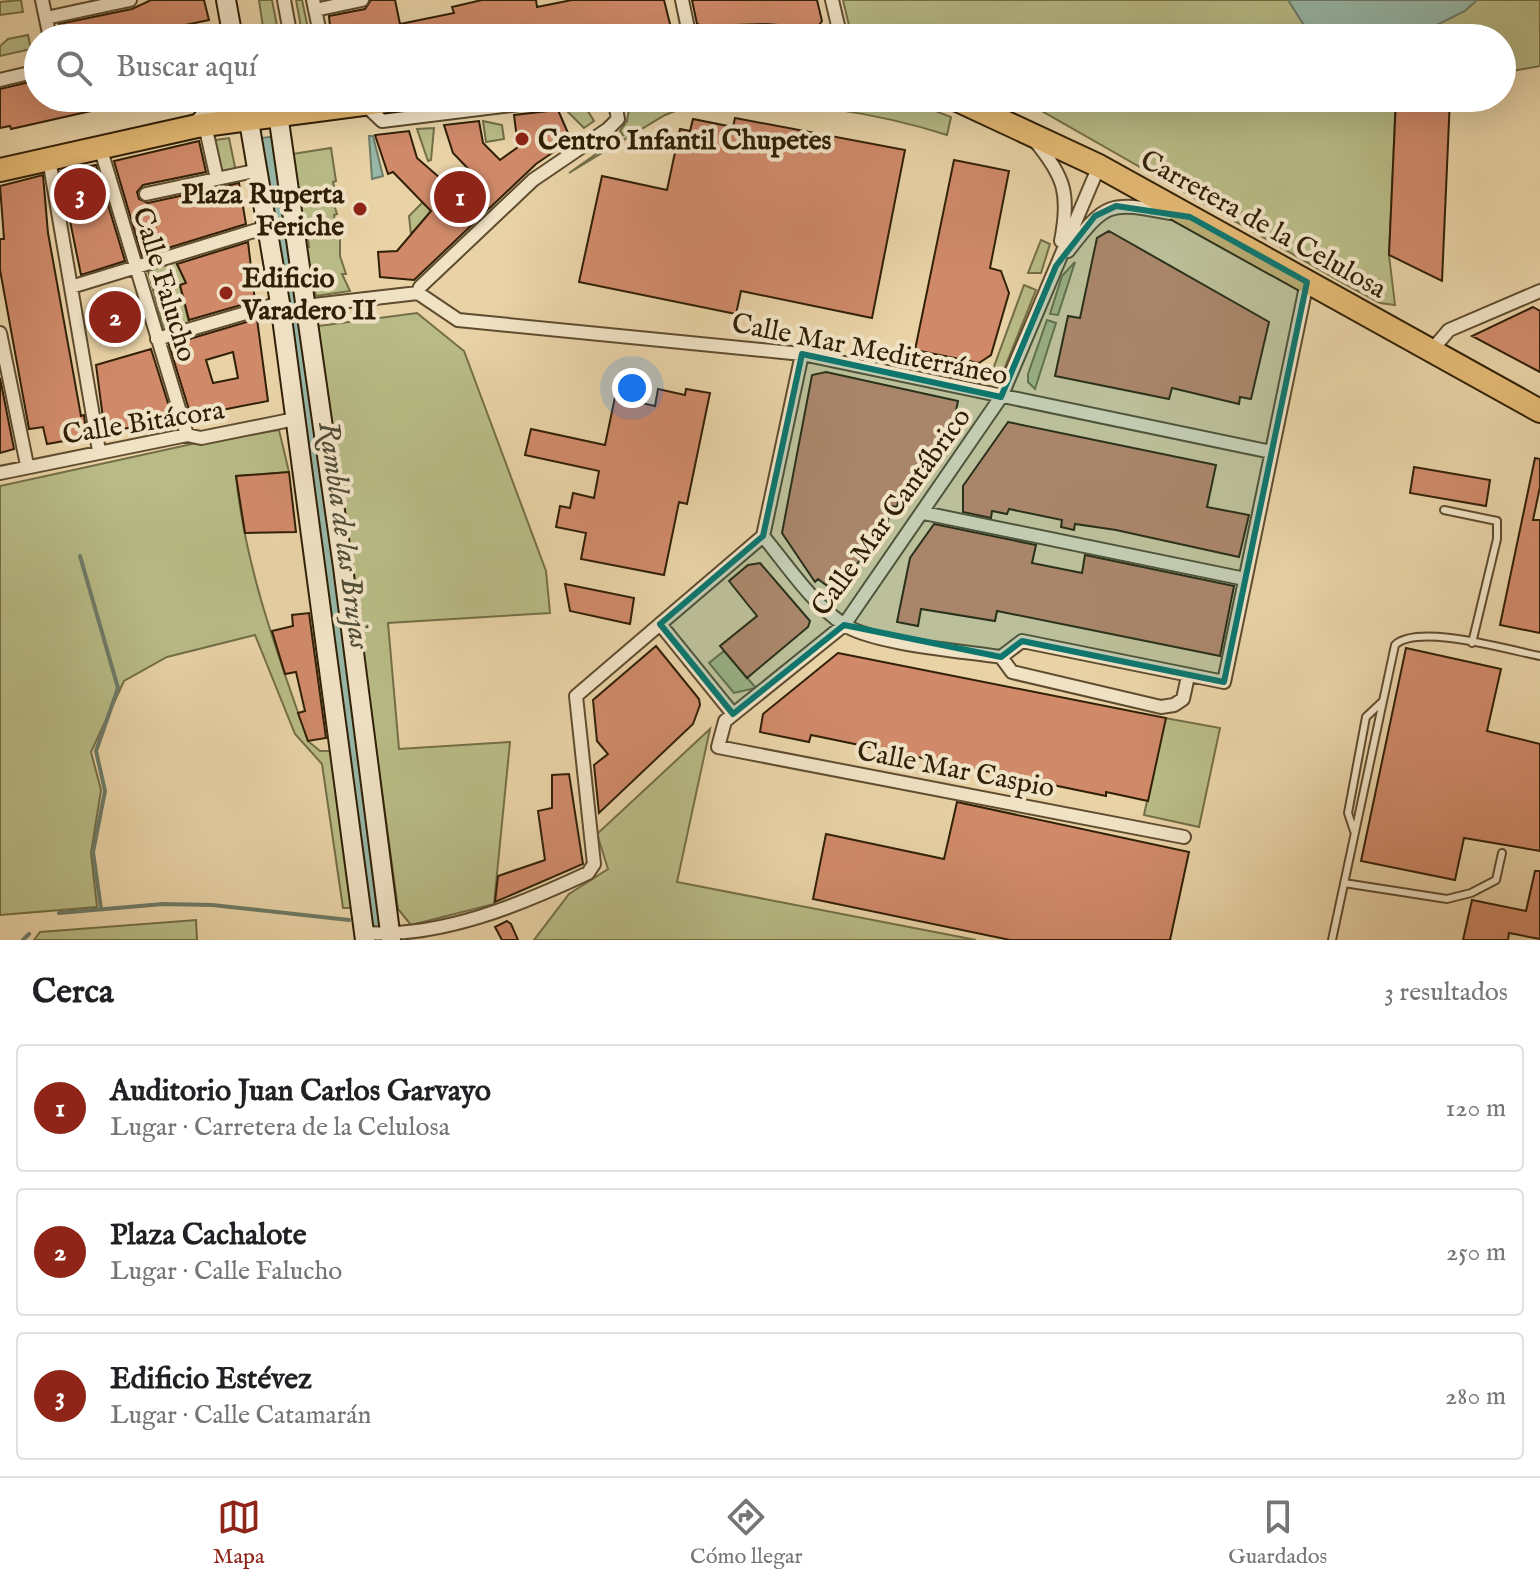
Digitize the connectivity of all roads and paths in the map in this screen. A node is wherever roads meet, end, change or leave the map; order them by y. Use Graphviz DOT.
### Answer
graph roads {
  1 [pos="42,0"];
  2 [pos="130,0"];
  3 [pos="226,0"];
  4 [pos="284,0"];
  5 [pos="362,0"];
  6 [pos="682,0"];
  7 [pos="832,0"];
  8 [pos="314,5"];
  9 [pos="46,18"];
  10 [pos="47,24"];
  11 [pos="231,24"];
  12 [pos="288,24"];
  13 [pos="686,24"];
  14 [pos="838,24"];
  15 [pos="24,74"];
  16 [pos="0,80"];
  17 [pos="210,112"];
  18 [pos="236,112"];
  19 [pos="248,112"];
  20 [pos="286,112"];
  21 [pos="372,112"];
  22 [pos="454,112"];
  23 [pos="617,112"];
  24 [pos="983,112"];
  25 [pos="201,125"];
  26 [pos="1028,133"];
  27 [pos="100,147"];
  28 [pos="49,159"];
  29 [pos="1099,166"];
  30 [pos="0,170"];
  31 [pos="259,170"];
  32 [pos="217,179"];
  33 [pos="146,194"];
  34 [pos="1190,217"];
  35 [pos="267,227"];
  36 [pos="1056,266"];
  37 [pos="136,267"];
  38 [pos="1307,282"];
  39 [pos="71,287"];
  40 [pos="1540,291"];
  41 [pos="418,293"];
  42 [pos="280,303"];
  43 [pos="305,306"];
  44 [pos="0,333"];
  45 [pos="157,339"];
  46 [pos="1431,351"];
  47 [pos="802,354"];
  48 [pos="4,370"];
  49 [pos="1001,397"];
  50 [pos="1540,411"];
  51 [pos="295,419"];
  52 [pos="187,435"];
  53 [pos="99,451"];
  54 [pos="1271,452"];
  55 [pos="27,465"];
  56 [pos="0,473"];
  57 [pos="1444,510"];
  58 [pos="924,513"];
  59 [pos="763,536"];
  60 [pos="1245,579"];
  61 [pos="660,624"];
  62 [pos="844,625"];
  63 [pos="1472,643"];
  64 [pos="1540,656"];
  65 [pos="1001,657"];
  66 [pos="1188,676"];
  67 [pos="1383,701"];
  68 [pos="733,714"];
  69 [pos="718,747"];
  70 [pos="1354,834"];
  71 [pos="1184,837"];
  72 [pos="1502,853"];
  73 [pos="1344,883"];
  74 [pos="366,936"];
  75 [pos="389,936"];
  76 [pos="1332,940"];
  1 -- 9 [label="street"];
  2 -- 9 [label="street"];
  3 -- 11 [label="street"];
  4 -- 12 [label="street"];
  5 -- 8 [label="street"];
  6 -- 13 [label="street"];
  7 -- 14 [label="street"];
  9 -- 10 [label="street"];
  15 -- 16 [label="street"];
  17 -- 25 [label="street"];
  18 -- 25 [label="highway"];
  19 -- 31 [label="street"];
  20 -- 43 [label="street"];
  21 -- 22 [label="street"];
  23 -- 41 [label="street"];
  24 -- 26 [label="highway, Carretera de la Celulosa"];
  25 -- 27 [label="highway"];
  25 -- 32 [label="street"];
  26 -- 29 [label="highway, Carretera de la Celulosa"];
  26 -- 36 [label="street, Calle Mar Cantábrico"];
  27 -- 28 [label="highway"];
  27 -- 37 [label="street, Calle Falucho"];
  28 -- 30 [label="highway"];
  28 -- 39 [label="street"];
  29 -- 34 [label="highway, Carretera de la Celulosa"];
  29 -- 36 [label="street, Calle Mar Cantábrico"];
  31 -- 32 [label="street"];
  31 -- 35 [label="street"];
  32 -- 33 [label="street"];
  34 -- 36 [label="street, Calle Mar Cantábrico"];
  34 -- 38 [label="highway, Carretera de la Celulosa"];
  35 -- 37 [label="street"];
  35 -- 42 [label="street"];
  36 -- 49 [label="street, Calle Mar Cantábrico"];
  37 -- 39 [label="street"];
  37 -- 45 [label="street, Calle Falucho"];
  38 -- 46 [label="highway, Carretera de la Celulosa"];
  38 -- 54 [label="street"];
  39 -- 53 [label="street"];
  40 -- 46 [label="street"];
  41 -- 43 [label="street"];
  41 -- 47 [label="street, Calle Mar Mediterráneo"];
  42 -- 45 [label="street"];
  42 -- 51 [label="street"];
  43 -- 75 [label="street"];
  44 -- 48 [label="street"];
  45 -- 52 [label="street, Calle Falucho"];
  46 -- 50 [label="highway, Carretera de la Celulosa"];
  47 -- 49 [label="street, Calle Mar Mediterráneo"];
  47 -- 59 [label="street"];
  48 -- 55 [label="street"];
  49 -- 54 [label="street, Calle Mar Mediterráneo"];
  49 -- 58 [label="street, Calle Mar Cantábrico"];
  51 -- 52 [label="street, Calle Bitácora"];
  51 -- 74 [label="street"];
  52 -- 53 [label="street, Calle Bitácora"];
  53 -- 55 [label="street, Calle Bitácora"];
  54 -- 60 [label="street"];
  55 -- 56 [label="street, Calle Bitácora"];
  57 -- 63 [label="lane"];
  58 -- 60 [label="street"];
  58 -- 62 [label="street, Calle Mar Cantábrico"];
  59 -- 61 [label="street"];
  59 -- 62 [label="street"];
  60 -- 66 [label="street"];
  61 -- 68 [label="street"];
  61 -- 75 [label="street"];
  62 -- 65 [label="street"];
  62 -- 68 [label="street, Calle Mar Cantábrico"];
  63 -- 64 [label="lane"];
  63 -- 67 [label="lane"];
  65 -- 66 [label="street"];
  65 -- 66 [label="street"];
  67 -- 70 [label="lane"];
  67 -- 70 [label="lane"];
  68 -- 69 [label="street, Calle Mar Cantábrico"];
  69 -- 71 [label="street, Calle Mar Caspio"];
  70 -- 73 [label="lane"];
  72 -- 73 [label="lane"];
  73 -- 76 [label="lane"];
  74 -- 75 [label="street"];
}
